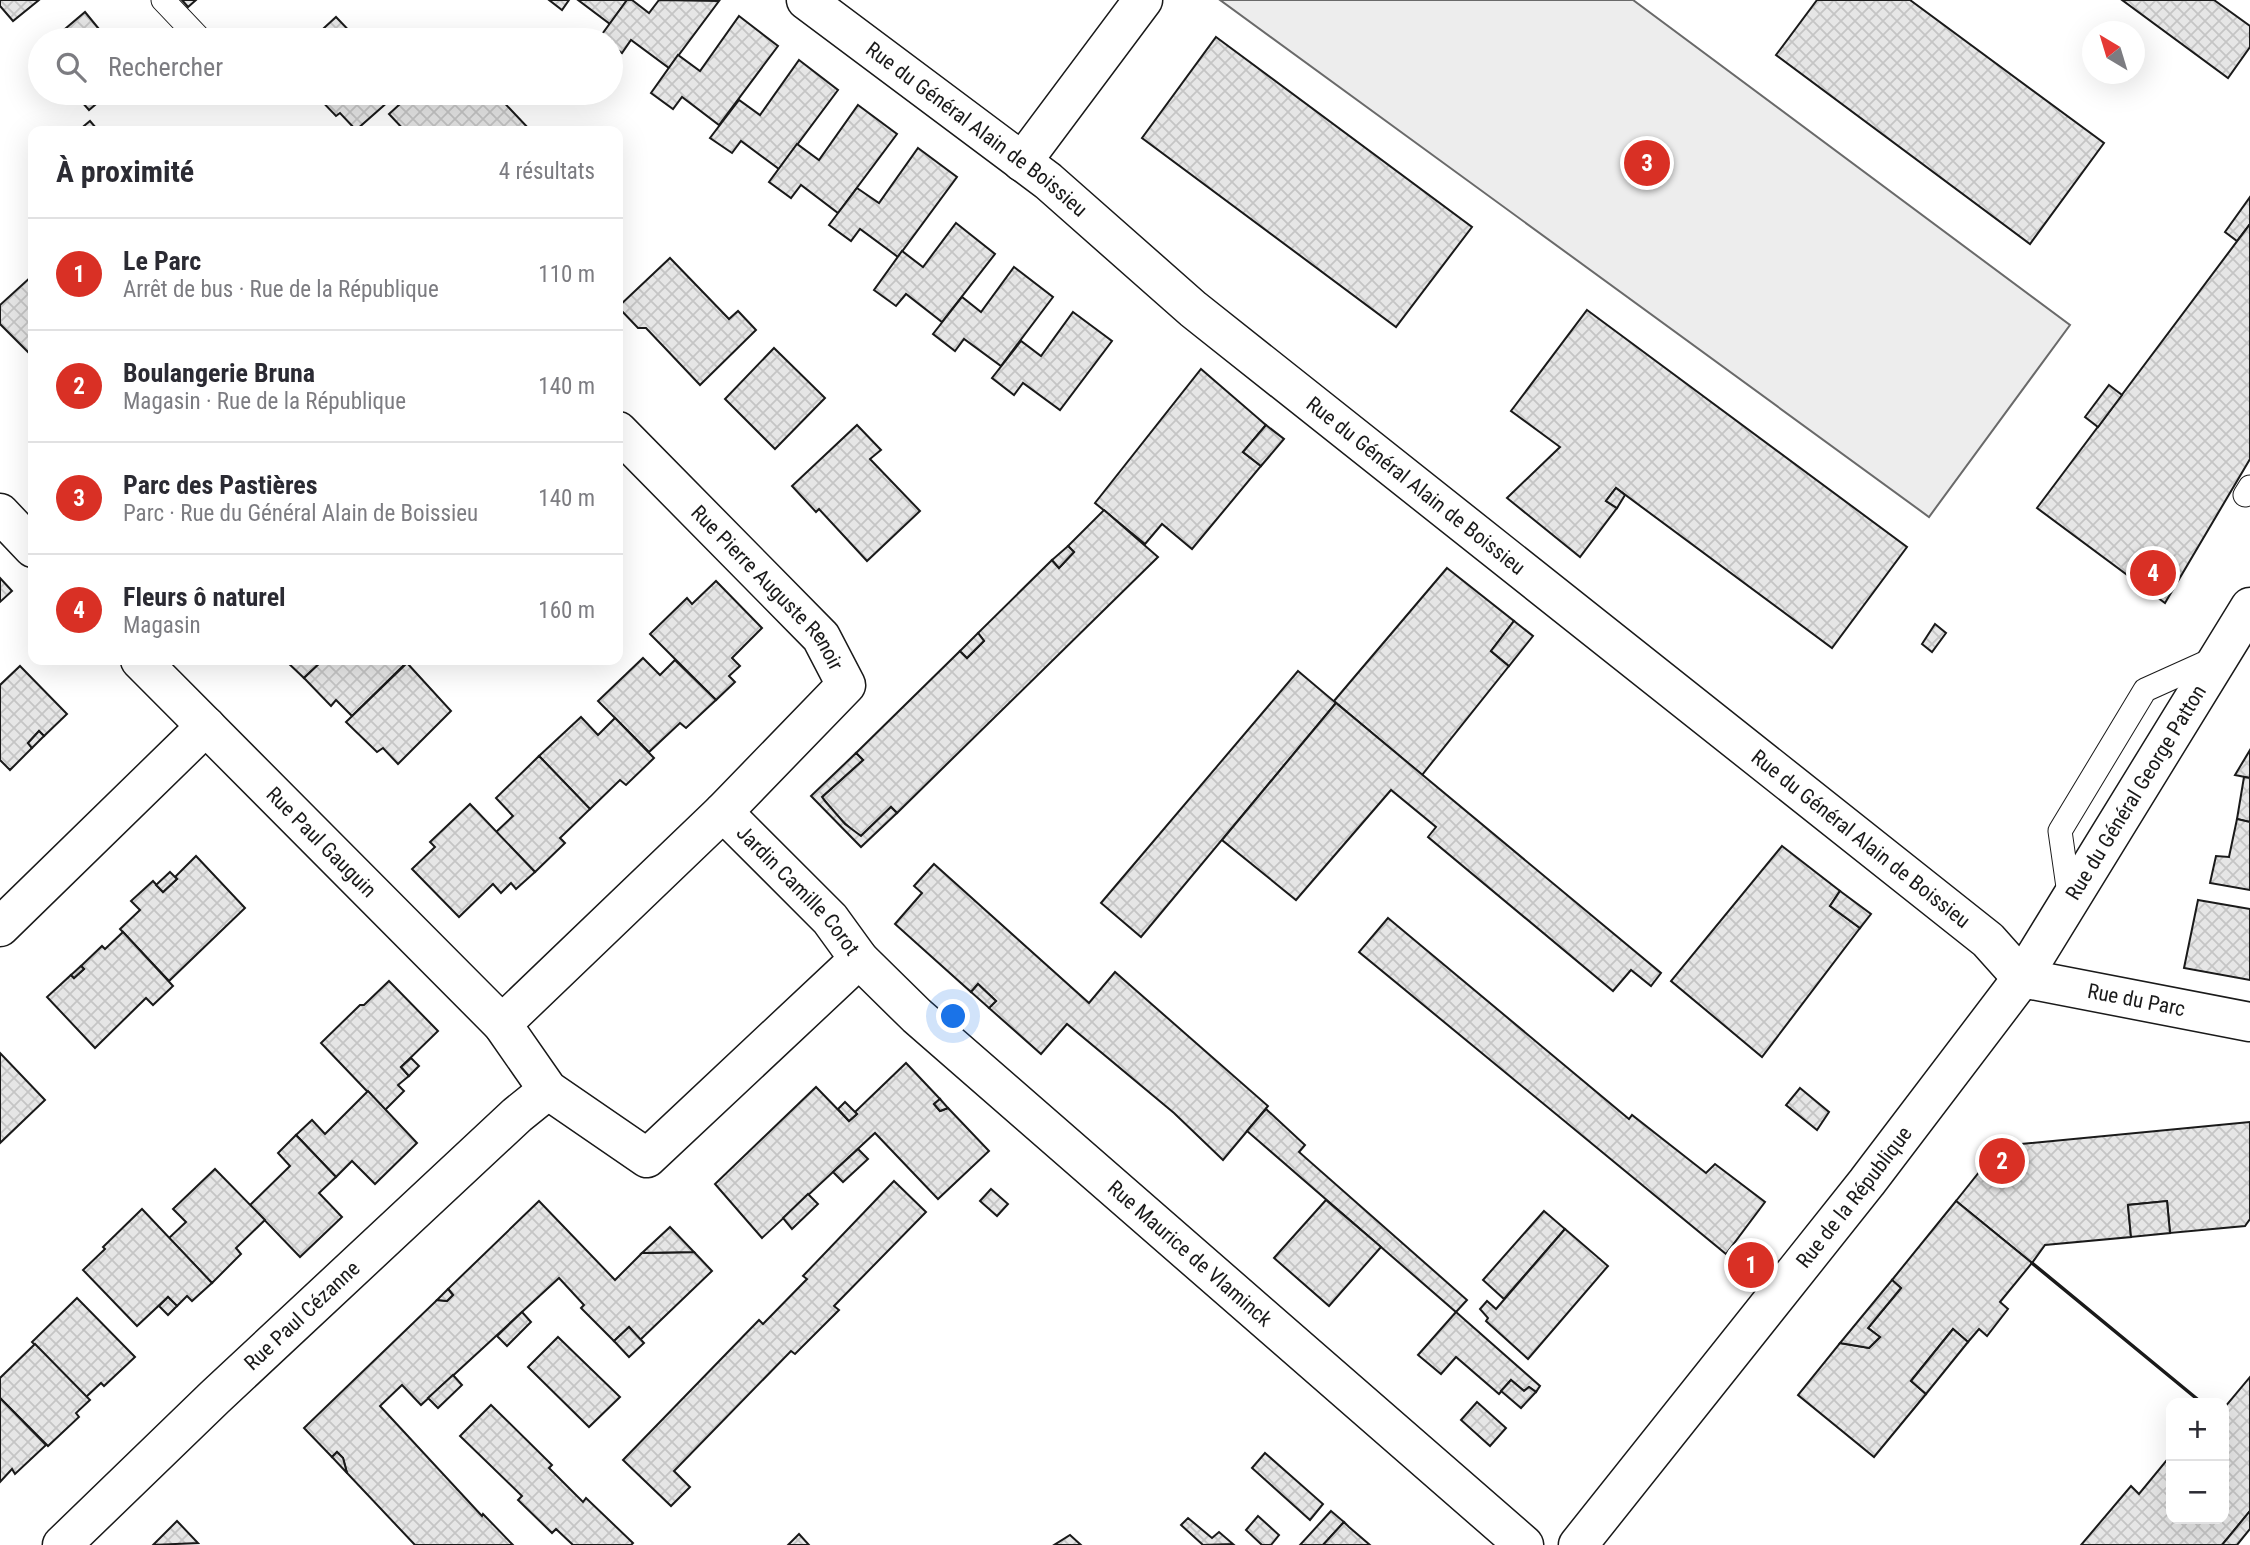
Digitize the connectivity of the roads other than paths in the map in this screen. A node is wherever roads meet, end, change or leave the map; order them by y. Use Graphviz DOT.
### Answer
graph roads {
  1 [pos="163,0"];
  2 [pos="806,0"];
  3 [pos="1143,0"];
  4 [pos="190,28"];
  5 [pos="1023,162"];
  6 [pos="623,436"];
  7 [pos="0,513"];
  8 [pos="28,543"];
  9 [pos="2240,632"];
  10 [pos="145,665"];
  11 [pos="206,726"];
  12 [pos="723,812"];
  13 [pos="0,928"];
  14 [pos="859,959"];
  15 [pos="2022,978"];
  16 [pos="2250,1022"];
  17 [pos="502,1024"];
  18 [pos="548,1090"];
  19 [pos="62,1545"];
  20 [pos="1524,1545"];
  21 [pos="1578,1545"];
  1 -- 4 [label="lane"];
  2 -- 5 [label="street, Rue du Général Alain de Boissieu"];
  3 -- 5 [label="street"];
  5 -- 15 [label="street, Rue du Général Alain de Boissieu"];
  6 -- 12 [label="street, Rue Pierre Auguste Renoir"];
  7 -- 8 [label="street"];
  9 -- 15 [label="street, Rue du Général George Patton"];
  10 -- 11 [label="street, Rue Paul Gauguin"];
  11 -- 13 [label="street"];
  11 -- 17 [label="street, Rue Paul Gauguin"];
  12 -- 14 [label="street, Jardin Camille Corot"];
  12 -- 17 [label="street, Jardin Camille Corot"];
  14 -- 18 [label="street, Jardin Camille Corot"];
  14 -- 20 [label="street, Rue Maurice de Vlaminck"];
  15 -- 16 [label="street, Rue du Parc"];
  15 -- 21 [label="street, Rue de la République"];
  17 -- 18 [label="street, Jardin Camille Corot"];
  18 -- 19 [label="street, Rue Paul Cézanne"];
}
